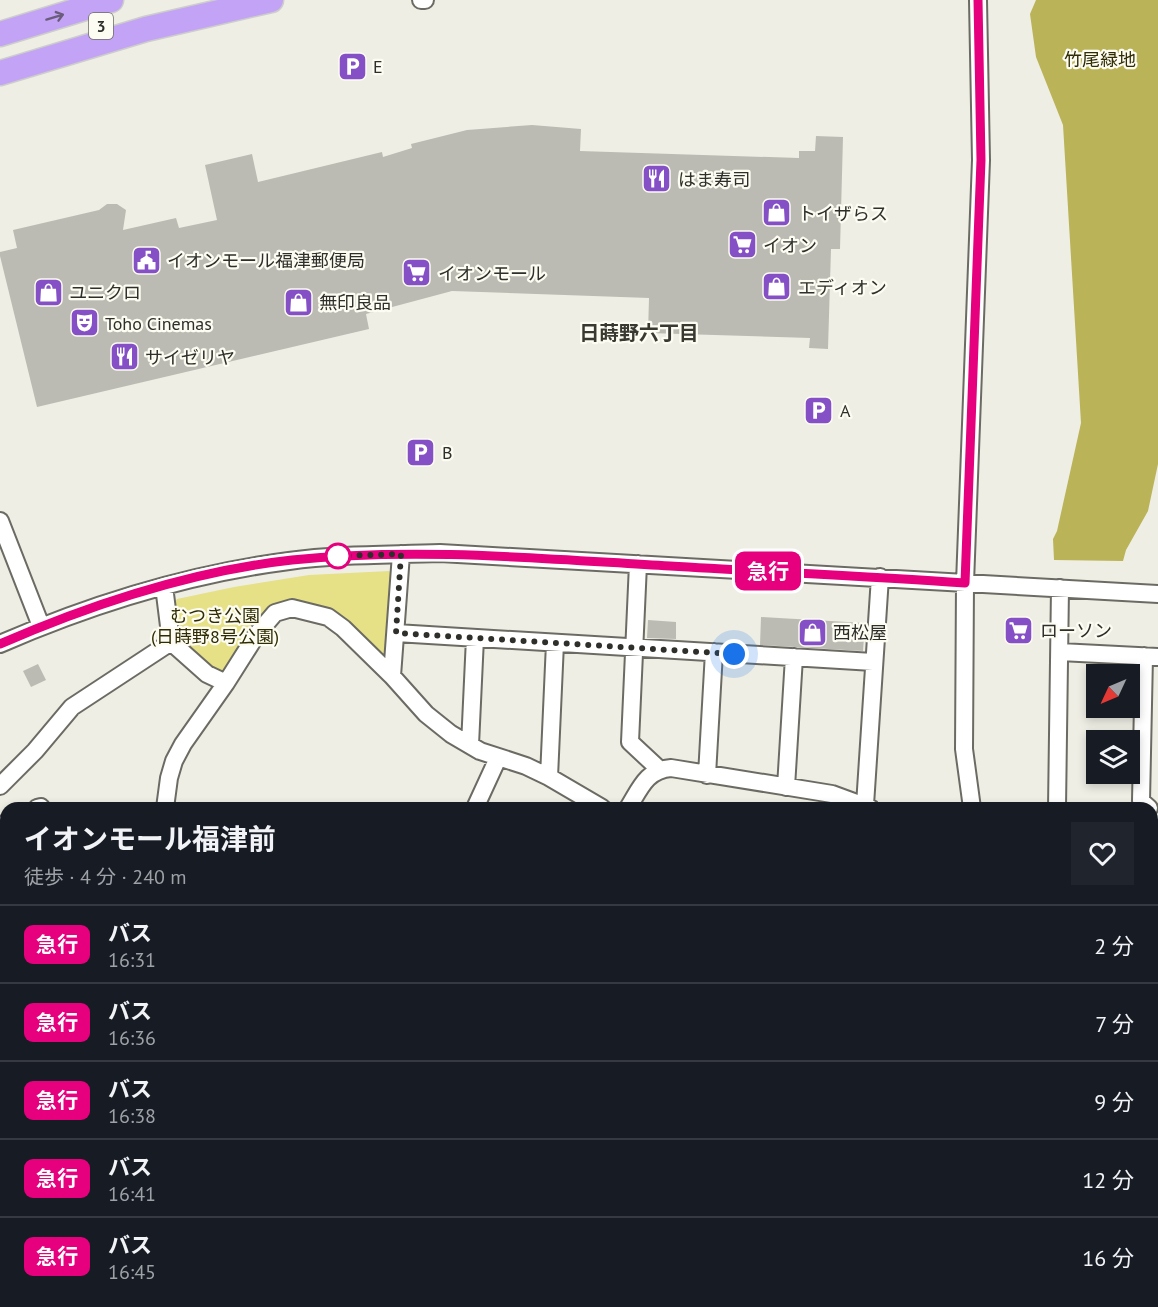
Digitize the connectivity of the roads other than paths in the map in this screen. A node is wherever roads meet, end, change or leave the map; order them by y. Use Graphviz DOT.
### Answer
graph roads {
  1 [pos="111,0"];
  2 [pos="204,0"];
  3 [pos="271,0"];
  4 [pos="971,0"];
  5 [pos="978,0"];
  6 [pos="0,34"];
  7 [pos="0,57"];
  8 [pos="0,73"];
  9 [pos="0,521"];
  10 [pos="401,554"];
  11 [pos="638,564"];
  12 [pos="880,577"];
  13 [pos="965,583"];
  14 [pos="164,586"];
  15 [pos="1060,588"];
  16 [pos="1158,594"];
  17 [pos="41,626"];
  18 [pos="396,633"];
  19 [pos="475,638"];
  20 [pos="171,642"];
  21 [pos="555,643"];
  22 [pos="0,644"];
  23 [pos="635,648"];
  24 [pos="714,652"];
  25 [pos="1060,652"];
  26 [pos="794,657"];
  27 [pos="1151,657"];
  28 [pos="873,662"];
  29 [pos="392,676"];
  30 [pos="226,683"];
  31 [pos="470,745"];
  32 [pos="498,758"];
  33 [pos="659,769"];
  34 [pos="707,775"];
  35 [pos="2,776"];
  36 [pos="549,777"];
  37 [pos="786,787"];
  38 [pos="166,802"];
  39 [pos="478,802"];
  40 [pos="592,802"];
  41 [pos="632,802"];
  42 [pos="854,802"];
  43 [pos="868,802"];
  44 [pos="971,802"];
  45 [pos="1057,802"];
  46 [pos="1142,802"];
  6 -- 1 [label="highway, 3, one-way"];
  2 -- 7 [label="highway, 3"];
  3 -- 8 [label="highway"];
  4 -- 13 [label="street"];
  5 -- 13 [label="street"];
  9 -- 17 [label="street"];
  10 -- 11 [label="street"];
  10 -- 14 [label="street"];
  10 -- 18 [label="street"];
  11 -- 12 [label="street"];
  11 -- 23 [label="street"];
  12 -- 13 [label="street"];
  12 -- 28 [label="street"];
  13 -- 15 [label="street"];
  13 -- 44 [label="street"];
  14 -- 17 [label="street"];
  14 -- 20 [label="street"];
  15 -- 16 [label="street"];
  15 -- 25 [label="street"];
  17 -- 22 [label="street"];
  18 -- 19 [label="street"];
  18 -- 29 [label="street"];
  19 -- 21 [label="street"];
  19 -- 31 [label="street"];
  20 -- 30 [label="street"];
  20 -- 35 [label="street"];
  21 -- 23 [label="street"];
  21 -- 36 [label="street"];
  23 -- 24 [label="street"];
  23 -- 33 [label="street"];
  24 -- 26 [label="street"];
  24 -- 34 [label="street"];
  25 -- 27 [label="street"];
  25 -- 45 [label="street"];
  26 -- 28 [label="street"];
  26 -- 37 [label="street"];
  27 -- 46 [label="street"];
  28 -- 43 [label="street"];
  29 -- 30 [label="street"];
  29 -- 31 [label="street"];
  30 -- 38 [label="street"];
  31 -- 32 [label="street"];
  32 -- 36 [label="street"];
  32 -- 39 [label="street"];
  33 -- 34 [label="street"];
  33 -- 41 [label="street"];
  34 -- 37 [label="street"];
  36 -- 40 [label="street"];
  37 -- 42 [label="street"];
}
